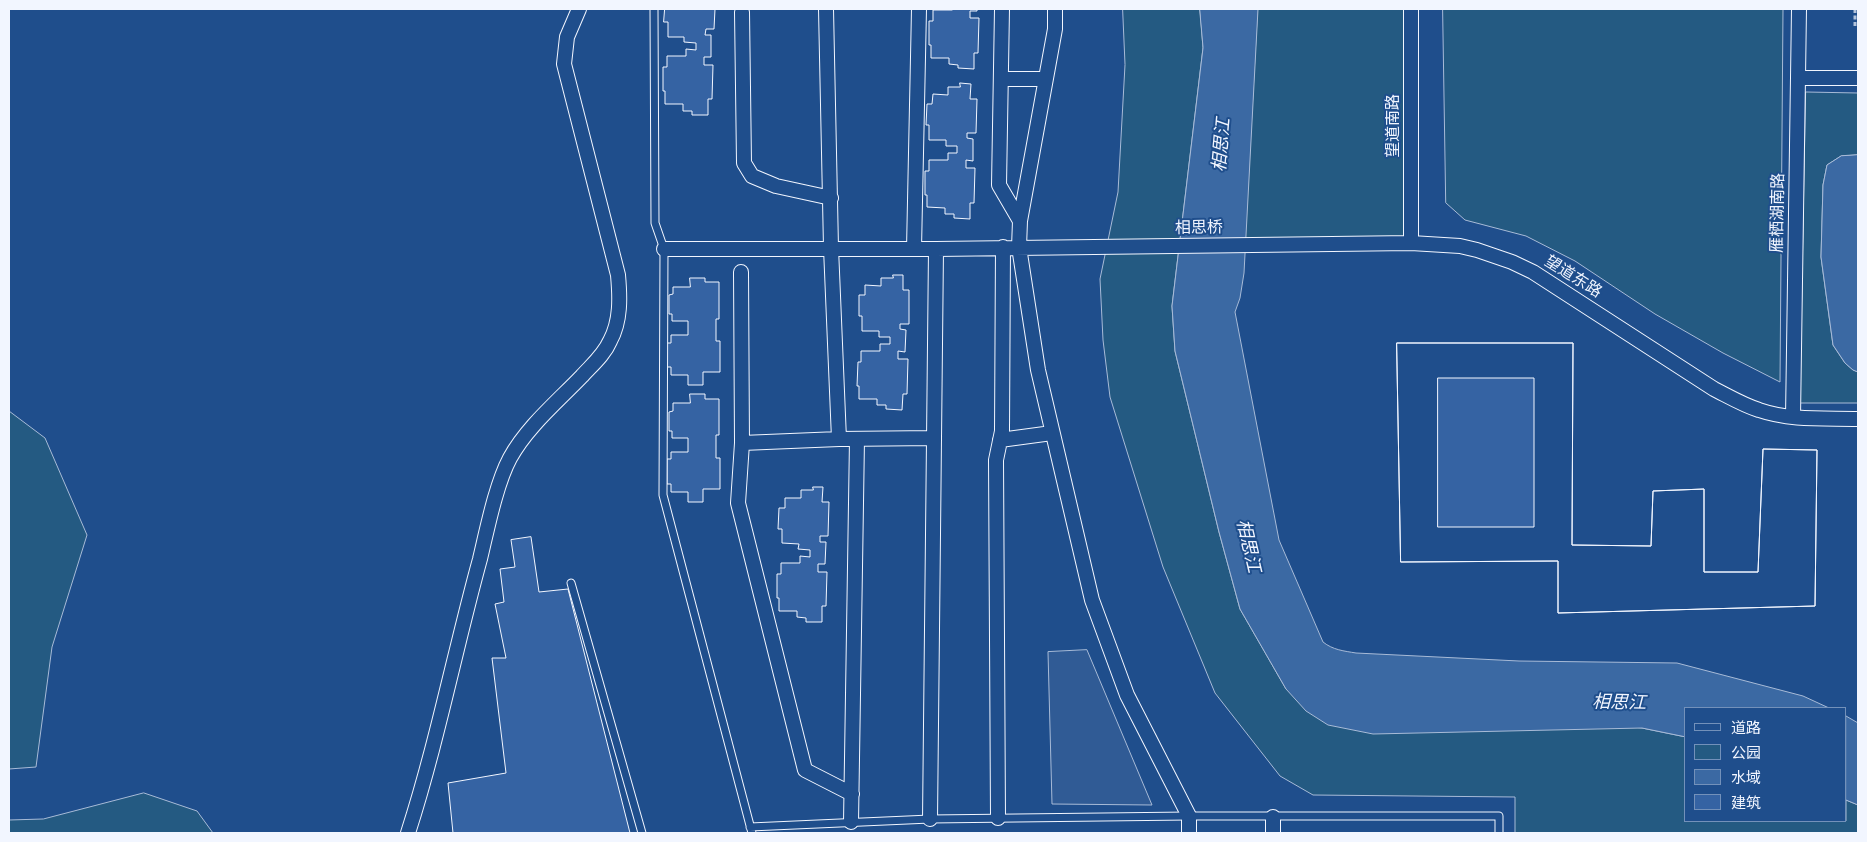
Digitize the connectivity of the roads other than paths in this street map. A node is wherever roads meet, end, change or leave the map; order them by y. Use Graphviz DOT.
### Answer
graph roads {
  1 [pos="578,9"];
  2 [pos="654,9"];
  3 [pos="826,9"];
  4 [pos="919,9"];
  5 [pos="1002,9"];
  6 [pos="1055,9"];
  7 [pos="1411,9"];
  8 [pos="1799,9"];
  9 [pos="742,12"];
  10 [pos="1798,78"];
  11 [pos="1858,78"];
  12 [pos="1000,79"];
  13 [pos="1046,79"];
  14 [pos="831,198"];
  15 [pos="1020,221"];
  16 [pos="1411,243"];
  17 [pos="1245,245"];
  18 [pos="1003,247"];
  19 [pos="1019,247"];
  20 [pos="832,248"];
  21 [pos="664,249"];
  22 [pos="914,249"];
  23 [pos="936,249"];
  24 [pos="741,272"];
  25 [pos="1793,417"];
  26 [pos="1858,419"];
  27 [pos="1052,433"];
  28 [pos="934,438"];
  29 [pos="839,439"];
  30 [pos="857,439"];
  31 [pos="1000,440"];
  32 [pos="742,442"];
  33 [pos="571,583"];
  34 [pos="852,794"];
  35 [pos="1189,816"];
  36 [pos="1273,817"];
  37 [pos="998,818"];
  38 [pos="930,819"];
  39 [pos="851,822"];
  40 [pos="751,830"];
  41 [pos="408,833"];
  42 [pos="642,833"];
  43 [pos="1189,833"];
  44 [pos="1273,833"];
  45 [pos="1499,833"];
  1 -- 41 [label="street"];
  2 -- 21 [label="lane"];
  3 -- 14 [label="street"];
  4 -- 22 [label="street"];
  5 -- 12 [label="street"];
  6 -- 13 [label="street"];
  7 -- 16 [label="street, 望道南路"];
  8 -- 10 [label="street, 雁栖湖南路"];
  9 -- 14 [label="street"];
  10 -- 11 [label="street"];
  10 -- 25 [label="street, 雁栖湖南路"];
  12 -- 13 [label="street"];
  12 -- 15 [label="street"];
  13 -- 15 [label="street"];
  14 -- 20 [label="street"];
  15 -- 19 [label="street"];
  16 -- 17 [label="street, 望道东路"];
  16 -- 25 [label="street, 望道东路"];
  17 -- 19 [label="street, 相思桥"];
  18 -- 19 [label="street, 相思桥"];
  18 -- 23 [label="street, 相思桥"];
  18 -- 31 [label="street"];
  19 -- 27 [label="street"];
  20 -- 21 [label="street, 相思桥"];
  20 -- 22 [label="street, 相思桥"];
  20 -- 29 [label="street"];
  21 -- 40 [label="lane"];
  22 -- 23 [label="street, 相思桥"];
  23 -- 28 [label="street"];
  24 -- 32 [label="street"];
  25 -- 26 [label="street, 望道东路"];
  27 -- 31 [label="street"];
  27 -- 35 [label="street"];
  28 -- 30 [label="street"];
  28 -- 38 [label="street"];
  29 -- 30 [label="street"];
  29 -- 32 [label="street"];
  30 -- 34 [label="street"];
  31 -- 37 [label="street"];
  32 -- 34 [label="street"];
  33 -- 42 [label="lane"];
  34 -- 39 [label="street"];
  35 -- 36 [label="lane"];
  35 -- 37 [label="lane"];
  35 -- 43 [label="street"];
  36 -- 44 [label="street"];
  36 -- 45 [label="lane"];
  37 -- 38 [label="lane"];
  38 -- 39 [label="lane"];
  39 -- 40 [label="lane"];
}
